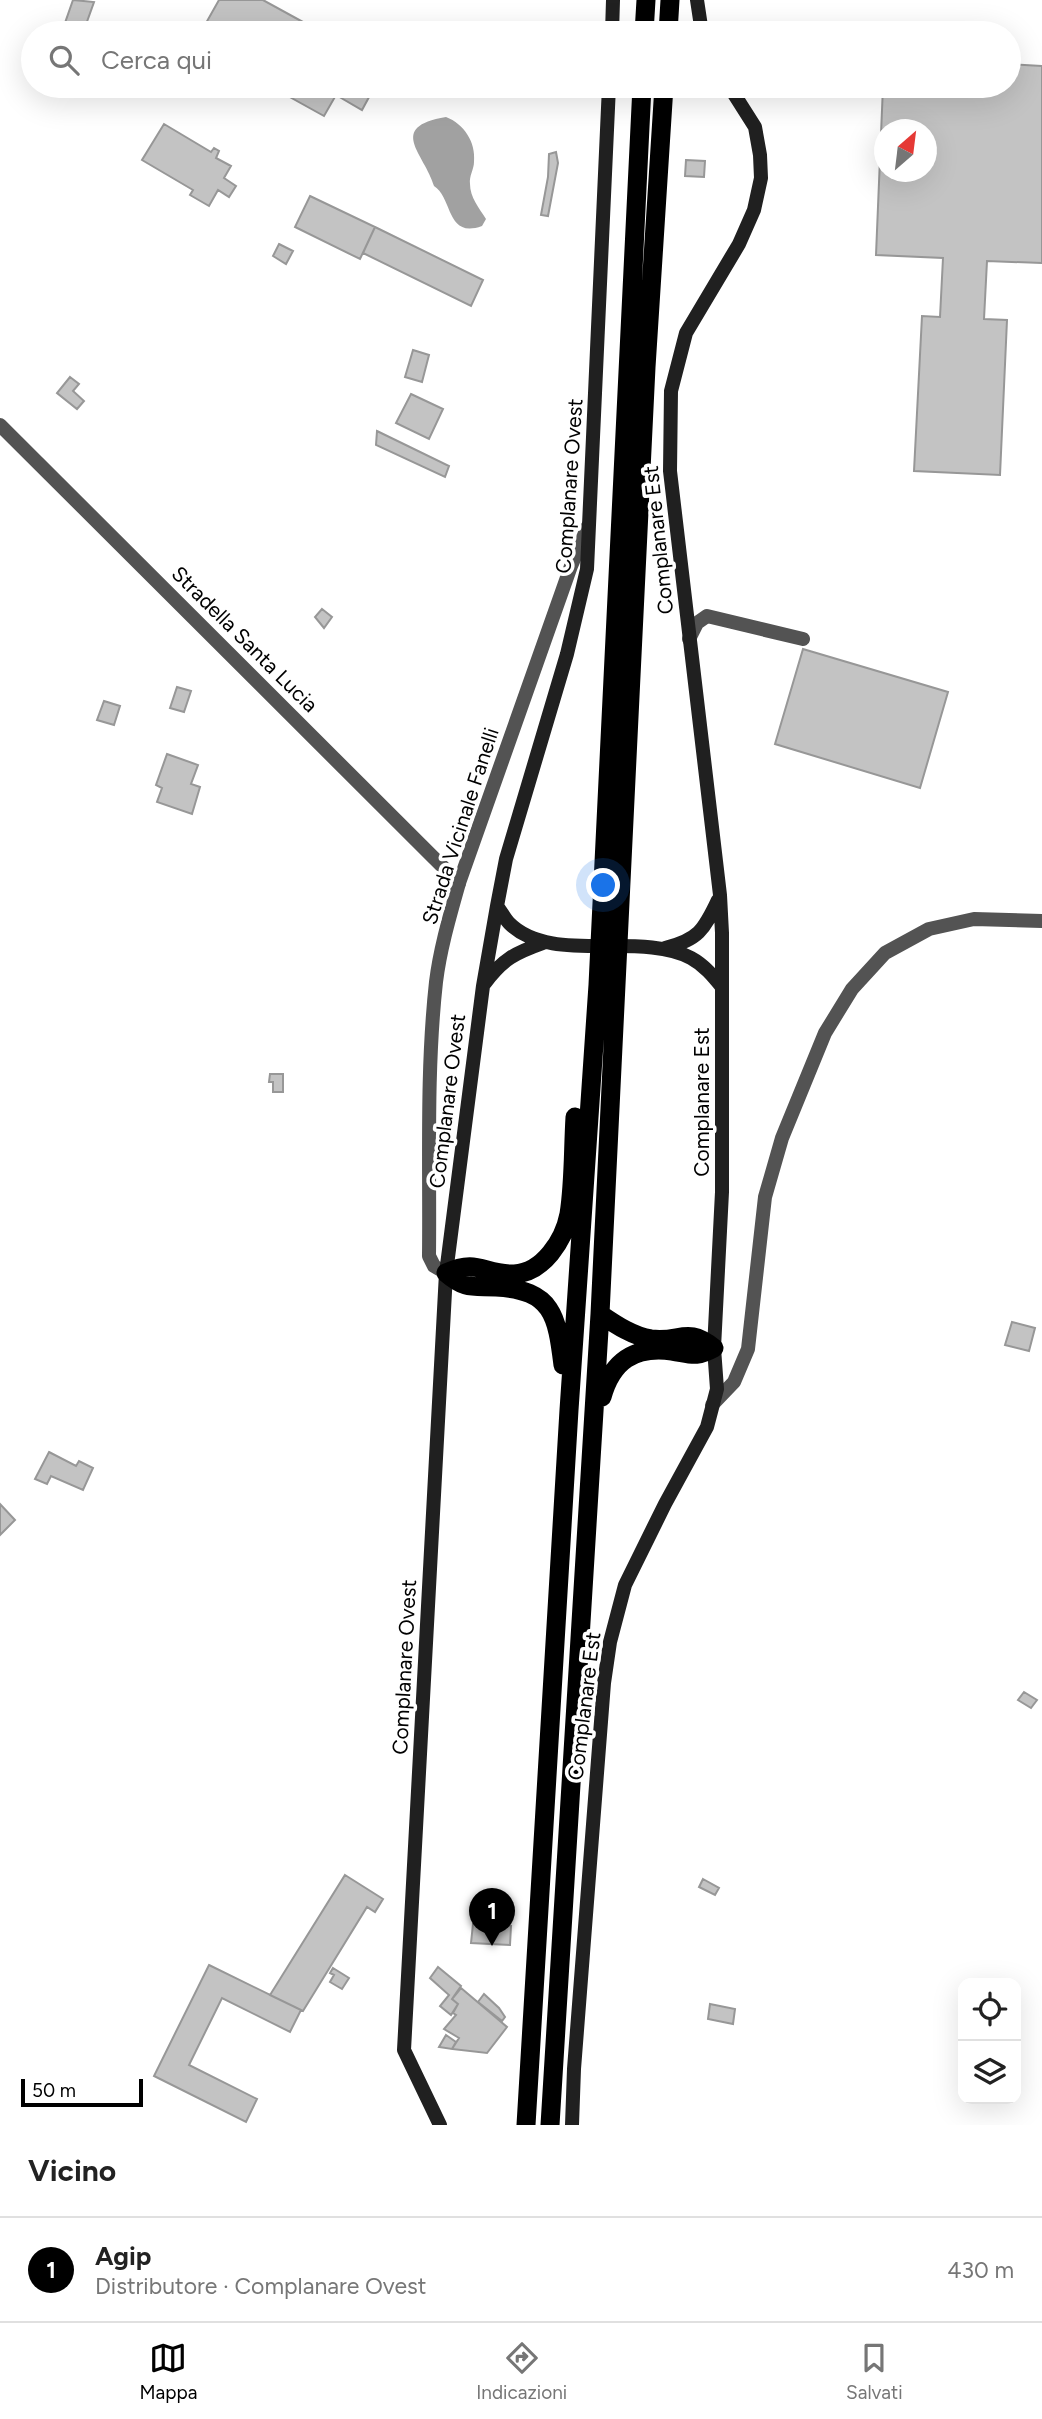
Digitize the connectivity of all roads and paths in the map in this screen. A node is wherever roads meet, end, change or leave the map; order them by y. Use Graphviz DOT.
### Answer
graph roads {
  1 [pos="613,0"];
  2 [pos="646,0"];
  3 [pos="670,0"];
  4 [pos="697,0"];
  5 [pos="612,21"];
  6 [pos="645,21"];
  7 [pos="669,21"];
  8 [pos="700,21"];
  9 [pos="609,98"];
  10 [pos="641,98"];
  11 [pos="663,98"];
  12 [pos="737,98"];
  13 [pos="0,425"];
  14 [pos="590,522"];
  15 [pos="689,639"];
  16 [pos="803,639"];
  17 [pos="459,883"];
  18 [pos="720,895"];
  19 [pos="497,906"];
  20 [pos="1042,921"];
  21 [pos="542,943"];
  22 [pos="663,949"];
  23 [pos="598,985"];
  24 [pos="483,986"];
  25 [pos="722,987"];
  26 [pos="446,1273"];
  27 [pos="600,1314"];
  28 [pos="714,1348"];
  29 [pos="712,1405"];
  30 [pos="569,1410"];
  31 [pos="592,1431"];
  32 [pos="440,2125"];
  33 [pos="526,2125"];
  34 [pos="550,2125"];
  35 [pos="572,2125"];
  1 -- 5 [label="main road"];
  2 -- 6 [label="highway"];
  3 -- 7 [label="highway"];
  4 -- 8 [label="main road"];
  9 -- 14 [label="main road, Complanare Ovest"];
  10 -- 23 [label="highway"];
  11 -- 27 [label="highway"];
  12 -- 15 [label="main road, Complanare Est"];
  13 -- 17 [label="street, Stradella Santa Lucia"];
  14 -- 17 [label="street, Strada Vicinale Fanelli"];
  14 -- 19 [label="main road, Complanare Ovest"];
  15 -- 16 [label="street"];
  15 -- 18 [label="main road, Complanare Est"];
  17 -- 26 [label="street, Strada Vicinale Fanelli"];
  18 -- 22 [label="main road"];
  18 -- 25 [label="main road, Complanare Est"];
  19 -- 21 [label="main road"];
  19 -- 24 [label="main road, Complanare Ovest"];
  20 -- 29 [label="street"];
  21 -- 22 [label="main road"];
  21 -- 24 [label="main road"];
  22 -- 25 [label="main road"];
  23 -- 26 [label="highway"];
  23 -- 30 [label="highway"];
  24 -- 26 [label="main road, Complanare Ovest"];
  25 -- 28 [label="main road, Complanare Est"];
  26 -- 30 [label="highway"];
  26 -- 32 [label="main road, Complanare Ovest"];
  27 -- 28 [label="highway"];
  27 -- 31 [label="highway"];
  28 -- 29 [label="main road, Complanare Est"];
  28 -- 31 [label="highway"];
  29 -- 35 [label="main road, Complanare Est"];
  30 -- 33 [label="highway"];
  31 -- 34 [label="highway"];
}
